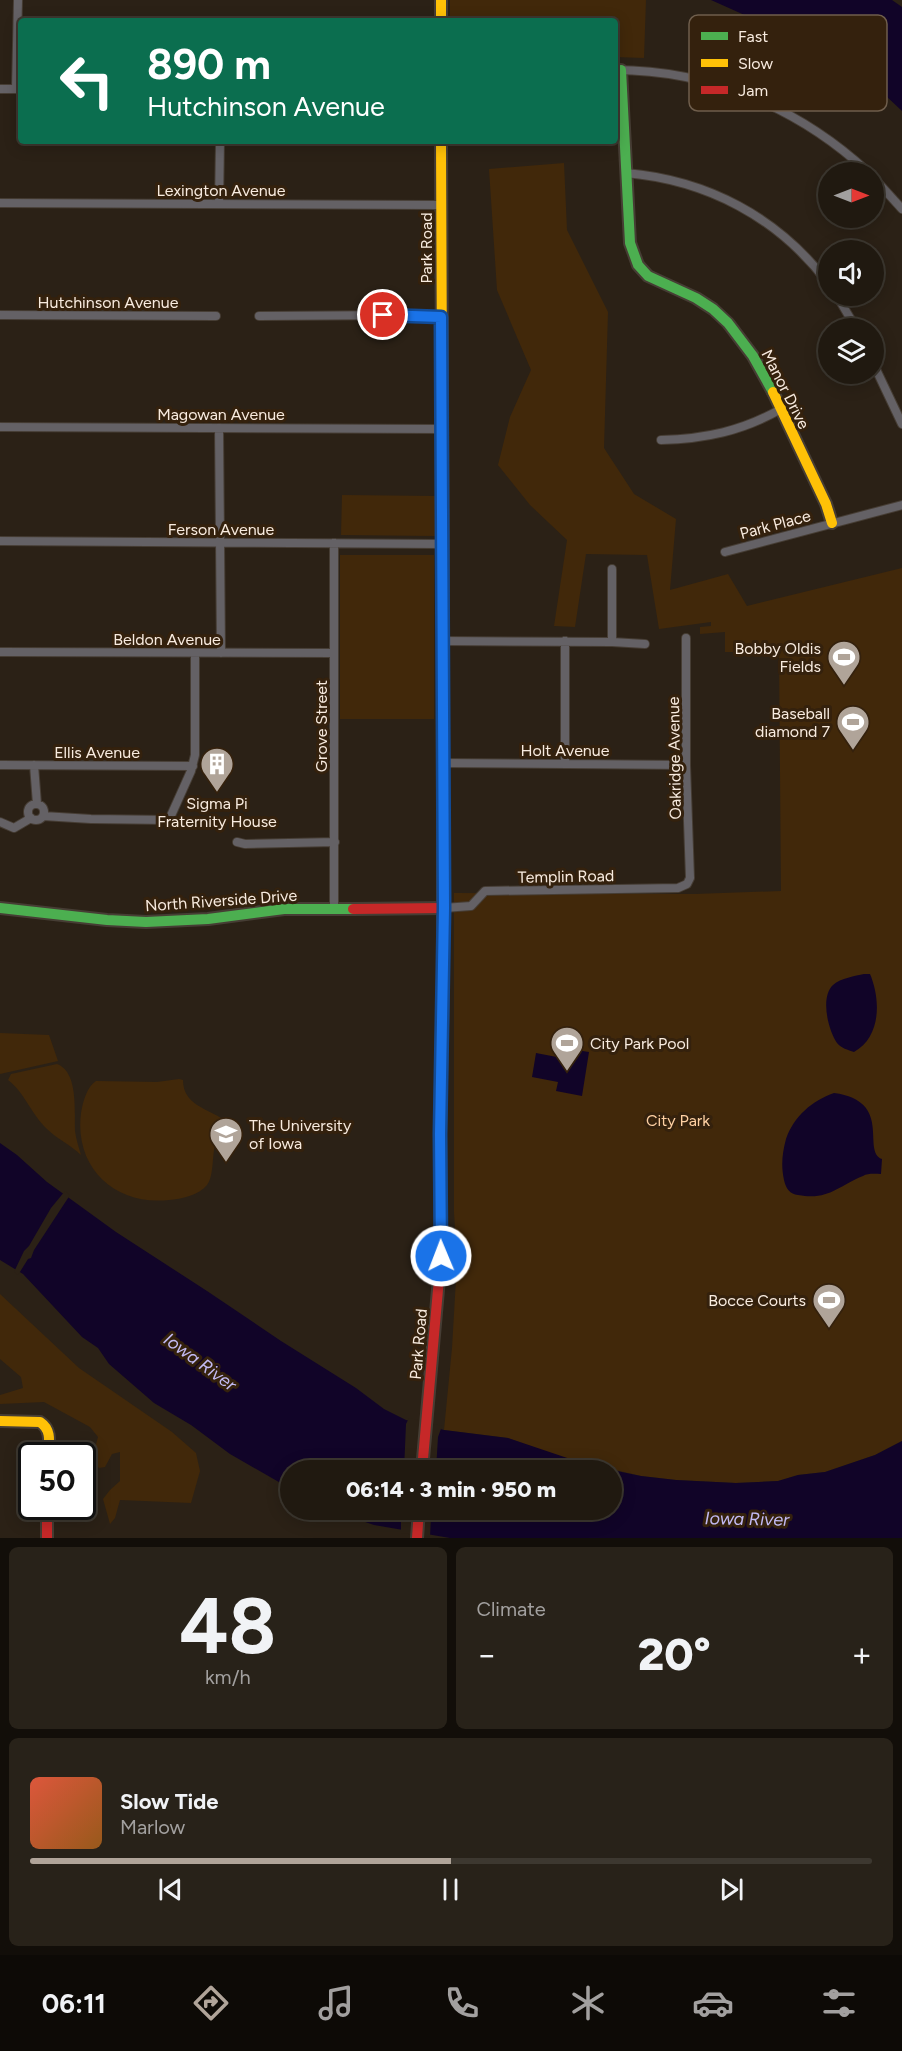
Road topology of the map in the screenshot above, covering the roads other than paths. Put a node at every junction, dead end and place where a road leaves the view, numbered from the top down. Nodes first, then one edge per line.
1 (18, 0) edge
2 (441, 0) edge
3 (18, 18) edge
4 (441, 18) edge
5 (618, 70) edge
6 (689, 77) edge
7 (0, 89) edge
8 (18, 89) edge
9 (782, 111) edge
10 (220, 144) edge
11 (441, 144) edge
12 (857, 162) edge
13 (626, 172) junction
14 (884, 189) edge
15 (0, 202) edge
16 (219, 204) junction
17 (441, 205) junction
18 (902, 209) edge
19 (818, 270) edge
20 (0, 315) edge
21 (216, 316) dead end
22 (260, 316) dead end
23 (441, 317) junction
24 (883, 384) edge
25 (781, 410) junction
26 (902, 424) edge
27 (0, 427) edge
28 (219, 428) junction
29 (442, 429) junction
30 (661, 440) dead end
31 (902, 505) edge
32 (832, 523) junction
33 (0, 541) edge
34 (220, 542) junction
35 (334, 543) junction
36 (442, 544) junction
37 (725, 552) dead end
38 (612, 569) dead end
39 (686, 638) dead end
40 (443, 641) junction
41 (565, 641) junction
42 (612, 642) junction
43 (645, 644) dead end
44 (0, 652) edge
45 (195, 653) junction
46 (221, 653) junction
47 (334, 653) junction
48 (444, 763) junction
49 (565, 764) junction
50 (0, 765) edge
51 (34, 765) junction
52 (686, 765) junction
53 (193, 766) junction
54 (36, 804) junction
55 (43, 816) junction
56 (31, 818) junction
57 (0, 822) edge
58 (237, 842) dead end
59 (334, 842) junction
60 (690, 878) joint
61 (0, 908) edge
62 (334, 908) junction
63 (444, 908) junction
64 (0, 1421) edge
65 (49, 1442) edge
66 (423, 1460) edge
67 (47, 1520) edge
68 (418, 1520) edge
69 (47, 1538) edge
70 (417, 1538) edge

1 - 3 street
2 - 4 street
5 - 6 street
5 - 13 street, Manor Drive
7 - 8 street
9 - 12 street
10 - 16 street
11 - 17 street, Park Road
13 - 19 street
13 - 25 street, Manor Drive
14 - 18 street
15 - 16 street, Lexington Avenue
16 - 17 street, Lexington Avenue
17 - 23 street, Park Road
20 - 21 street, Hutchinson Avenue
22 - 23 street
23 - 29 street, Park Road
24 - 26 street
25 - 30 street
25 - 32 street, Manor Drive
27 - 28 street, Magowan Avenue
28 - 29 street, Magowan Avenue
28 - 34 street
29 - 36 street, Park Road
31 - 32 street, Park Place
32 - 37 street, Park Place
33 - 34 street, Ferson Avenue
34 - 35 street, Ferson Avenue
34 - 46 street
35 - 36 street, Ferson Avenue
35 - 47 street, Grove Street
36 - 40 street, Park Road
38 - 42 street
39 - 52 street, Oakridge Avenue
40 - 41 street
40 - 48 street, Park Road
41 - 42 street
41 - 49 street
42 - 43 street
44 - 45 street, Beldon Avenue
45 - 46 street, Beldon Avenue
45 - 53 street
46 - 47 street, Beldon Avenue
47 - 59 street, Grove Street
48 - 49 street, Holt Avenue
48 - 63 street, Park Road
49 - 52 street, Holt Avenue
50 - 51 street, Ellis Avenue
51 - 53 street, Ellis Avenue
51 - 54 street
52 - 60 street, Oakridge Avenue
53 - 55 street
54 - 55 street
54 - 56 street
55 - 56 street
56 - 57 street
58 - 59 street
59 - 62 street, Grove Street
60 - 63 street, Templin Road
61 - 62 street, North Riverside Drive
62 - 63 street, North Riverside Drive
63 - 66 street, Park Road
64 - 65 street
67 - 69 street
68 - 70 street

